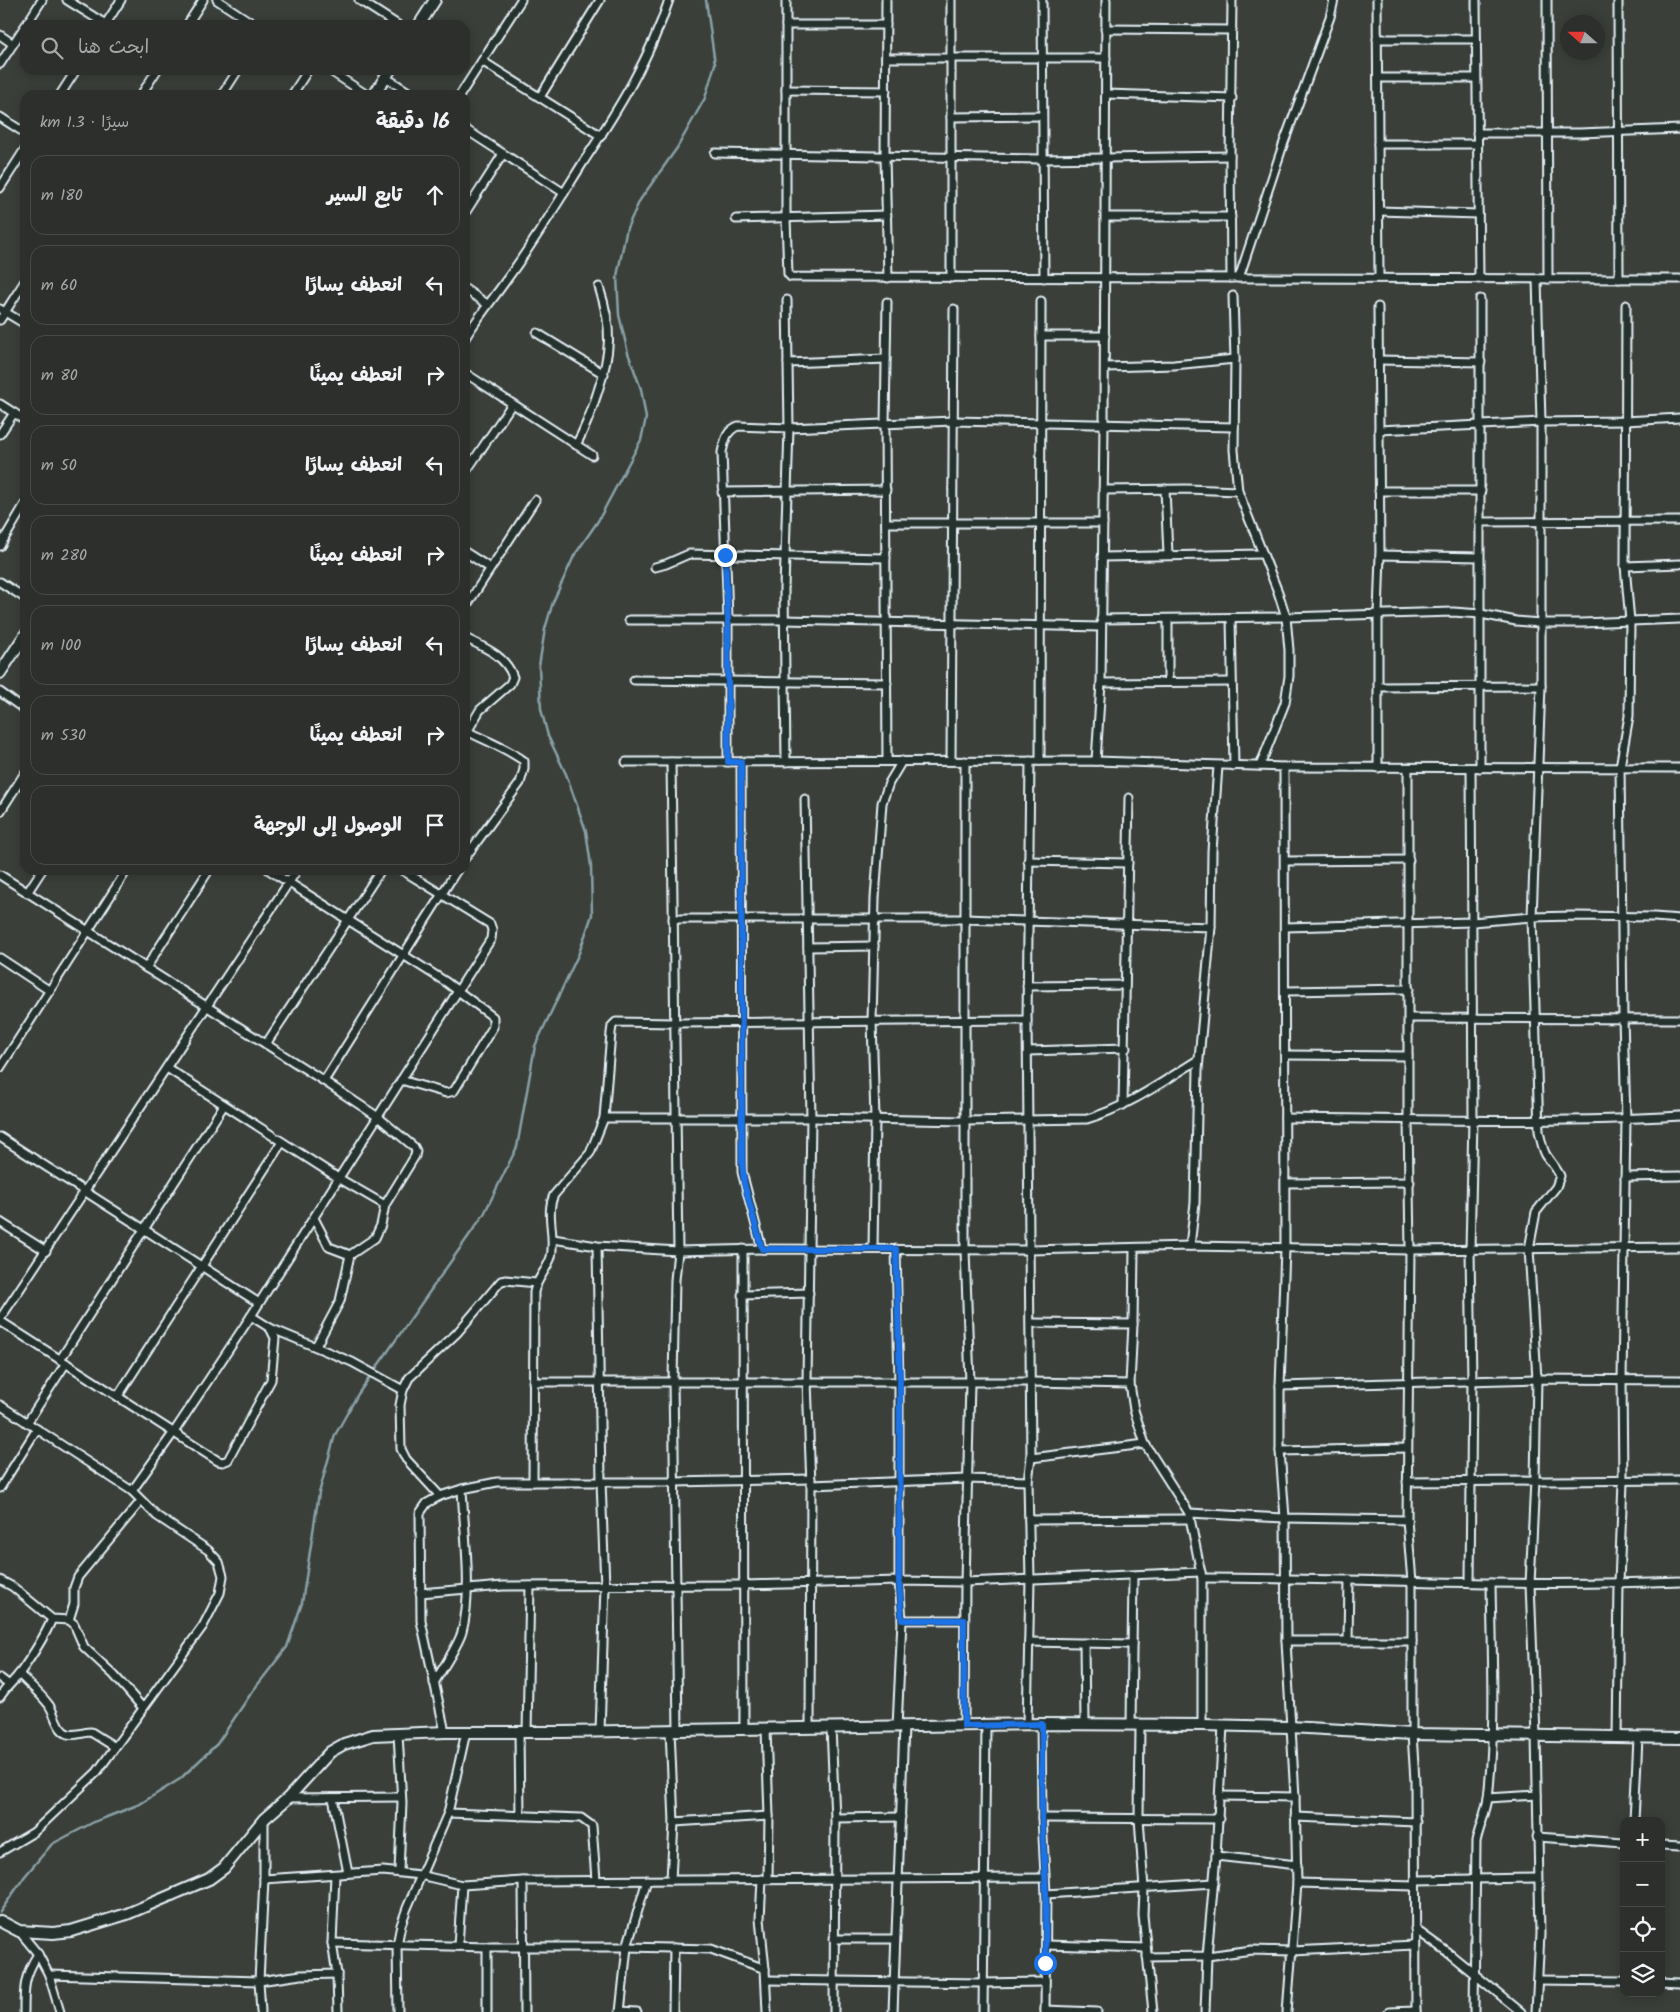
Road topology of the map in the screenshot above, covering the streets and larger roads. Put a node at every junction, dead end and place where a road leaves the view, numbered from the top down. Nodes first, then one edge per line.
1 (42, 0) edge
2 (67, 0) edge
3 (121, 0) edge
4 (203, 0) edge
5 (217, 0) edge
6 (359, 0) edge
7 (435, 0) edge
8 (511, 0) edge
9 (600, 0) edge
10 (669, 0) edge
11 (786, 0) edge
12 (886, 0) edge
13 (951, 0) edge
14 (1042, 0) edge
15 (1106, 0) edge
16 (1232, 0) edge
17 (1334, 0) edge
18 (1377, 0) edge
19 (1476, 0) edge
20 (1547, 0) edge
21 (1618, 0) edge
22 (520, 2) edge
23 (29, 20) edge
24 (98, 20) edge
25 (109, 20) edge
26 (190, 20) edge
27 (247, 20) edge
28 (390, 20) edge
29 (422, 20) edge
30 (786, 25) junction
31 (886, 25) junction
32 (1105, 29) junction
33 (1232, 30) junction
34 (20, 34) edge
35 (0, 35) edge
36 (1377, 39) junction
37 (1476, 39) junction
38 (14, 44) junction
39 (886, 58) junction
40 (1106, 58) junction
41 (951, 59) junction
42 (1042, 59) junction
43 (482, 61) junction
44 (0, 64) edge
45 (73, 75) edge
46 (154, 75) edge
47 (235, 75) edge
48 (305, 75) edge
49 (337, 75) edge
50 (387, 75) edge
51 (389, 75) edge
52 (1378, 78) junction
53 (1476, 78) junction
54 (63, 90) edge
55 (144, 90) edge
56 (225, 90) edge
57 (295, 90) edge
58 (359, 90) edge
59 (377, 90) edge
60 (407, 90) edge
61 (463, 90) edge
62 (786, 90) junction
63 (886, 91) junction
64 (1106, 94) junction
65 (540, 97) junction
66 (1232, 98) junction
67 (1042, 116) junction
68 (0, 117) edge
69 (951, 117) junction
70 (1680, 129) edge
71 (20, 130) edge
72 (1618, 131) junction
73 (470, 132) edge
74 (1477, 133) junction
75 (1548, 133) junction
76 (601, 136) junction
77 (1378, 144) junction
78 (1477, 144) junction
79 (715, 153) dead end
80 (503, 154) junction
81 (787, 155) junction
82 (885, 156) junction
83 (1230, 156) junction
84 (20, 157) edge
85 (1106, 157) junction
86 (951, 158) junction
87 (1042, 159) junction
88 (0, 188) edge
89 (564, 193) junction
90 (470, 205) edge
91 (1378, 210) junction
92 (1478, 214) junction
93 (887, 215) junction
94 (1106, 217) junction
95 (1231, 217) junction
96 (786, 218) junction
97 (736, 219) dead end
98 (888, 278) junction
99 (951, 278) junction
100 (1044, 278) junction
101 (1106, 278) junction
102 (1231, 278) junction
103 (1239, 278) junction
104 (1379, 278) junction
105 (1479, 279) junction
106 (1538, 279) junction
107 (1548, 279) junction
108 (1619, 279) junction
109 (1680, 279) edge
110 (20, 287) edge
111 (599, 287) dead end
112 (470, 292) edge
113 (1232, 296) dead end
114 (1480, 299) dead end
115 (787, 300) dead end
116 (1040, 301) dead end
117 (887, 302) dead end
118 (487, 304) junction
119 (1626, 305) dead end
120 (1378, 308) dead end
121 (2, 310) edge
122 (954, 310) dead end
123 (0, 320) edge
124 (20, 321) edge
125 (470, 330) edge
126 (536, 332) dead end
127 (1041, 336) junction
128 (1105, 336) junction
129 (886, 359) junction
130 (1234, 359) junction
131 (1379, 360) junction
132 (1481, 362) junction
133 (788, 363) junction
134 (1105, 367) junction
135 (604, 374) junction
136 (470, 376) edge
137 (0, 404) edge
138 (512, 404) junction
139 (14, 413) junction
140 (20, 417) edge
141 (1680, 418) edge
142 (953, 421) junction
143 (1625, 421) junction
144 (885, 422) junction
145 (1542, 422) junction
146 (1041, 424) junction
147 (1104, 424) junction
148 (1481, 426) junction
149 (1234, 427) junction
150 (789, 428) junction
151 (1379, 430) junction
152 (0, 434) edge
153 (576, 445) junction
154 (592, 455) dead end
155 (470, 466) edge
156 (1165, 489) junction
157 (886, 490) junction
158 (1103, 490) junction
159 (786, 491) junction
160 (1238, 491) junction
161 (1379, 491) junction
162 (1481, 491) junction
163 (722, 492) junction
164 (535, 500) dead end
165 (20, 512) edge
166 (1626, 521) junction
167 (1680, 521) edge
168 (1479, 522) junction
169 (1541, 522) junction
170 (886, 523) junction
171 (1103, 523) junction
172 (953, 524) junction
173 (1040, 524) junction
174 (0, 546) edge
175 (1168, 554) junction
176 (1263, 554) junction
177 (470, 555) edge
178 (725, 555) junction
179 (784, 555) junction
180 (1380, 555) junction
181 (1102, 557) junction
182 (1479, 557) junction
183 (886, 558) junction
184 (1680, 564) edge
185 (1625, 566) junction
186 (654, 567) dead end
187 (490, 568) junction
188 (0, 582) edge
189 (20, 595) edge
190 (470, 600) edge
191 (1378, 614) junction
192 (1481, 614) junction
193 (1231, 618) junction
194 (1286, 618) junction
195 (1101, 619) junction
196 (1168, 619) junction
197 (1680, 619) edge
198 (629, 620) dead end
199 (728, 620) junction
200 (784, 620) junction
201 (1630, 621) junction
202 (886, 622) junction
203 (1541, 623) junction
204 (951, 624) junction
205 (1039, 625) junction
206 (1102, 627) junction
207 (470, 640) edge
208 (20, 643) edge
209 (0, 673) edge
210 (634, 680) dead end
211 (728, 681) junction
212 (785, 682) junction
213 (1168, 682) junction
214 (1232, 682) junction
215 (887, 683) junction
216 (1101, 683) junction
217 (1480, 686) junction
218 (1541, 686) junction
219 (1379, 687) junction
220 (0, 692) edge
221 (20, 706) edge
222 (470, 725) edge
223 (470, 733) edge
224 (887, 761) junction
225 (902, 761) junction
226 (951, 761) junction
227 (965, 761) junction
228 (1030, 761) junction
229 (1040, 761) junction
230 (1096, 761) junction
231 (626, 762) dead end
232 (671, 762) junction
233 (728, 762) junction
234 (741, 762) junction
235 (786, 762) junction
236 (1218, 766) junction
237 (1234, 766) junction
238 (1260, 766) junction
239 (1284, 767) junction
240 (1538, 767) junction
241 (1620, 767) junction
242 (1378, 768) junction
243 (1408, 768) junction
244 (1471, 768) junction
245 (1480, 768) junction
246 (1680, 768) edge
247 (20, 781) edge
248 (1129, 798) dead end
249 (805, 799) dead end
250 (0, 812) edge
251 (470, 851) edge
252 (1409, 860) junction
253 (1028, 861) junction
254 (1286, 861) junction
255 (1128, 862) junction
256 (0, 875) edge
257 (39, 875) edge
258 (124, 875) edge
259 (206, 875) edge
260 (277, 875) edge
261 (294, 875) edge
262 (378, 875) edge
263 (410, 875) edge
264 (453, 875) edge
265 (289, 883) junction
266 (27, 893) junction
267 (440, 893) junction
268 (1532, 917) junction
269 (1622, 917) junction
270 (742, 918) junction
271 (807, 918) junction
272 (874, 918) junction
273 (674, 919) junction
274 (964, 919) junction
275 (1680, 919) edge
276 (1027, 920) junction
277 (348, 922) junction
278 (1472, 922) junction
279 (1126, 924) junction
280 (1409, 924) junction
281 (1211, 927) junction
282 (1285, 927) junction
283 (88, 932) junction
284 (874, 946) junction
285 (808, 947) junction
286 (403, 955) junction
287 (0, 958) edge
288 (146, 968) junction
289 (1125, 985) junction
290 (1027, 986) junction
291 (1408, 989) junction
292 (50, 991) junction
293 (456, 991) junction
294 (1286, 991) junction
295 (207, 1007) junction
296 (1473, 1017) junction
297 (1535, 1017) junction
298 (1409, 1018) junction
299 (1623, 1018) junction
300 (1680, 1019) edge
301 (964, 1020) junction
302 (1027, 1020) junction
303 (872, 1022) junction
304 (674, 1023) junction
305 (741, 1023) junction
306 (809, 1023) junction
307 (266, 1044) junction
308 (1126, 1048) junction
309 (1028, 1051) junction
310 (1286, 1055) junction
311 (1408, 1056) junction
312 (1198, 1060) junction
313 (0, 1068) edge
314 (167, 1068) junction
315 (401, 1080) junction
316 (324, 1081) junction
317 (224, 1105) junction
318 (1123, 1105) junction
319 (1680, 1116) edge
320 (378, 1117) junction
321 (604, 1118) junction
322 (811, 1118) junction
323 (1285, 1118) junction
324 (676, 1119) junction
325 (743, 1119) junction
326 (875, 1119) junction
327 (1029, 1119) junction
328 (1626, 1119) junction
329 (1408, 1120) junction
330 (1473, 1120) junction
331 (1539, 1120) junction
332 (965, 1121) junction
333 (0, 1138) edge
334 (282, 1142) junction
335 (1680, 1176) edge
336 (1625, 1177) junction
337 (340, 1179) junction
338 (1410, 1182) junction
339 (1286, 1183) junction
340 (85, 1192) junction
341 (385, 1205) junction
342 (314, 1218) junction
343 (0, 1222) edge
344 (144, 1230) junction
345 (553, 1239) junction
346 (597, 1246) junction
347 (1190, 1246) junction
348 (1680, 1247) edge
349 (1134, 1248) junction
350 (1624, 1248) junction
351 (743, 1249) junction
352 (762, 1249) junction
353 (873, 1249) junction
354 (896, 1249) junction
355 (1285, 1249) junction
356 (1529, 1249) junction
357 (809, 1250) junction
358 (964, 1250) junction
359 (1030, 1250) junction
360 (1410, 1250) junction
361 (1470, 1250) junction
362 (46, 1251) junction
363 (678, 1251) junction
364 (350, 1255) junction
365 (202, 1266) junction
366 (536, 1283) junction
367 (808, 1293) junction
368 (742, 1295) junction
369 (259, 1303) junction
370 (251, 1316) junction
371 (0, 1320) edge
372 (1031, 1323) junction
373 (1133, 1324) junction
374 (270, 1328) junction
375 (316, 1346) junction
376 (63, 1362) junction
377 (1537, 1379) junction
378 (1680, 1380) edge
379 (673, 1381) junction
380 (1622, 1381) junction
381 (533, 1382) junction
382 (600, 1382) junction
383 (807, 1382) junction
384 (900, 1382) junction
385 (1031, 1382) junction
386 (1408, 1382) junction
387 (1472, 1382) junction
388 (743, 1383) junction
389 (970, 1383) junction
390 (1130, 1384) junction
391 (1280, 1386) junction
392 (403, 1390) junction
393 (118, 1396) junction
394 (0, 1405) edge
395 (27, 1423) junction
396 (37, 1430) junction
397 (174, 1432) junction
398 (1145, 1444) junction
399 (1407, 1448) junction
400 (1280, 1451) junction
401 (1031, 1458) junction
402 (967, 1479) junction
403 (743, 1480) junction
404 (1535, 1480) junction
405 (1680, 1480) edge
406 (601, 1481) junction
407 (1028, 1481) junction
408 (532, 1482) junction
409 (674, 1482) junction
410 (811, 1482) junction
411 (898, 1482) junction
412 (1407, 1482) junction
413 (1470, 1482) junction
414 (1623, 1482) junction
415 (0, 1488) edge
416 (462, 1490) junction
417 (132, 1491) junction
418 (440, 1496) junction
419 (140, 1501) junction
420 (1189, 1516) junction
421 (1285, 1518) junction
422 (1029, 1520) junction
423 (1407, 1520) junction
424 (1201, 1575) junction
425 (1133, 1576) junction
426 (1285, 1578) junction
427 (0, 1580) edge
428 (1030, 1580) junction
429 (1350, 1580) junction
430 (899, 1581) junction
431 (1680, 1581) edge
432 (965, 1582) junction
433 (1412, 1582) junction
434 (1470, 1582) junction
435 (810, 1583) junction
436 (1491, 1583) junction
437 (1619, 1583) junction
438 (1530, 1584) junction
439 (677, 1585) junction
440 (744, 1585) junction
441 (530, 1586) junction
442 (605, 1586) junction
443 (467, 1589) junction
444 (420, 1593) junction
445 (52, 1619) junction
446 (69, 1620) junction
447 (902, 1620) junction
448 (964, 1620) junction
449 (1286, 1641) junction
450 (1348, 1641) junction
451 (1412, 1641) junction
452 (1029, 1642) junction
453 (1084, 1643) junction
454 (1132, 1644) junction
455 (19, 1674) junction
456 (0, 1678) edge
457 (434, 1683) junction
458 (8, 1684) junction
459 (0, 1697) edge
460 (143, 1708) junction
461 (1042, 1724) junction
462 (1085, 1724) junction
463 (1135, 1724) junction
464 (1202, 1724) junction
465 (986, 1725) junction
466 (1027, 1725) junction
467 (1223, 1725) junction
468 (964, 1726) junction
469 (831, 1727) junction
470 (900, 1727) junction
471 (1290, 1727) junction
472 (810, 1728) junction
473 (744, 1729) junction
474 (766, 1729) junction
475 (674, 1730) junction
476 (600, 1731) junction
477 (445, 1732) junction
478 (466, 1732) junction
479 (523, 1732) junction
480 (398, 1734) junction
481 (1412, 1734) junction
482 (1492, 1736) junction
483 (1536, 1736) junction
484 (1618, 1738) junction
485 (1638, 1738) junction
486 (1680, 1738) edge
487 (115, 1747) junction
488 (1537, 1795) junction
489 (1220, 1796) junction
490 (401, 1797) junction
491 (288, 1798) junction
492 (333, 1798) junction
493 (1295, 1798) junction
494 (1488, 1798) junction
495 (448, 1812) junction
496 (520, 1816) junction
497 (769, 1816) junction
498 (1295, 1817) junction
499 (1634, 1817) edge
500 (835, 1818) junction
501 (901, 1818) junction
502 (1042, 1818) junction
503 (1139, 1818) junction
504 (264, 1819) junction
505 (1219, 1819) junction
506 (674, 1822) junction
507 (1416, 1822) junction
508 (1537, 1838) junction
509 (1620, 1843) edge
510 (1665, 1845) edge
511 (1680, 1846) edge
512 (0, 1852) edge
513 (1216, 1856) junction
514 (1297, 1865) junction
515 (399, 1871) junction
516 (348, 1873) junction
517 (335, 1875) junction
518 (420, 1875) junction
519 (984, 1878) junction
520 (1045, 1878) junction
521 (1538, 1878) junction
522 (765, 1879) junction
523 (1477, 1879) junction
524 (264, 1880) junction
525 (596, 1880) junction
526 (647, 1880) junction
527 (671, 1880) junction
528 (834, 1880) junction
529 (897, 1880) junction
530 (523, 1881) junction
531 (1214, 1883) junction
532 (1297, 1883) junction
533 (1415, 1883) junction
534 (462, 1886) junction
535 (1144, 1888) junction
536 (1046, 1894) junction
537 (2, 1923) edge
538 (1415, 1929) junction
539 (19, 1931) junction
540 (834, 1939) junction
541 (894, 1939) junction
542 (332, 1943) junction
543 (397, 1945) junction
544 (1046, 1945) junction
545 (1415, 1945) junction
546 (458, 1946) junction
547 (627, 1946) junction
548 (487, 1947) junction
549 (523, 1947) junction
550 (674, 1948) junction
551 (1146, 1948) junction
552 (1292, 1951) junction
553 (38, 1954) junction
554 (1147, 1956) junction
555 (1207, 1956) junction
556 (765, 1969) junction
557 (49, 1974) junction
558 (337, 1974) junction
559 (1474, 1974) junction
560 (766, 1980) junction
561 (834, 1980) junction
562 (1538, 1980) junction
563 (259, 1981) junction
564 (893, 1981) junction
565 (1620, 1981) edge
566 (1045, 1982) junction
567 (1665, 1982) edge
568 (1680, 1982) edge
569 (983, 1983) junction
570 (620, 2011) edge
571 (1045, 2011) edge
572 (24, 2012) edge
573 (60, 2012) edge
574 (261, 2012) edge
575 (338, 2012) edge
576 (398, 2012) edge
577 (487, 2012) edge
578 (524, 2012) edge
579 (638, 2012) edge
580 (674, 2012) edge
581 (767, 2012) edge
582 (834, 2012) edge
583 (893, 2012) edge
584 (983, 2012) edge
585 (1096, 2012) edge
586 (1152, 2012) edge
587 (1206, 2012) edge
588 (1287, 2012) edge
589 (1389, 2012) edge
590 (1416, 2012) edge
591 (1474, 2012) edge
592 (1521, 2012) edge
593 (1536, 2012) edge

1 - 23 street
2 - 24 street
3 - 25 street
4 - 26 street
5 - 27 street
6 - 28 street
7 - 29 street
8 - 22 street
9 - 65 street
10 - 76 street
11 - 30 street
12 - 31 street
13 - 41 street
14 - 42 street
15 - 32 street
16 - 33 street
17 - 103 street
18 - 36 street
19 - 37 street
20 - 75 street
21 - 72 street
22 - 43 street
30 - 31 street
30 - 62 street
31 - 39 street
32 - 33 street
32 - 40 street
33 - 66 street
34 - 38 street
35 - 38 street
36 - 37 street
36 - 52 street
37 - 53 street
38 - 44 street
39 - 41 street
39 - 63 street
40 - 42 street
40 - 64 street
41 - 42 street
41 - 69 street
42 - 67 street
43 - 61 street
43 - 65 street
45 - 54 street
46 - 55 street
47 - 56 street
48 - 57 street
49 - 58 street
50 - 59 street
51 - 60 street
52 - 53 street
52 - 77 street
53 - 74 street
62 - 63 street
62 - 81 street
63 - 82 street
64 - 66 street
64 - 85 street
65 - 76 street
66 - 83 street
67 - 69 street
67 - 87 street
68 - 71 street
69 - 86 street
70 - 72 street
72 - 75 street
72 - 108 street
73 - 80 street
74 - 75 street
74 - 78 street
75 - 107 street
76 - 89 street
77 - 78 street
77 - 91 street
78 - 92 street
79 - 81 street
80 - 89 street
80 - 90 street
81 - 82 street
81 - 96 street
82 - 86 street
82 - 93 street
83 - 85 street
83 - 95 street
84 - 88 street
85 - 87 street
85 - 94 street
86 - 87 street
86 - 99 street
87 - 100 street
89 - 118 street
91 - 92 street
91 - 104 street
92 - 105 street
93 - 96 street
93 - 98 street
94 - 95 street
94 - 101 street
95 - 102 street
96 - 97 street
96 - 98 street
98 - 99 street
99 - 100 street
100 - 101 street
101 - 102 street
101 - 128 street
102 - 103 street
103 - 104 street
104 - 105 street
105 - 106 street
106 - 107 street
106 - 145 street
107 - 108 street
108 - 109 street
110 - 121 street
111 - 135 street
112 - 118 street
113 - 130 street
114 - 132 street
115 - 133 street
116 - 127 street
117 - 129 street
118 - 125 street
119 - 143 street
120 - 131 street
121 - 123 street
121 - 124 street
122 - 142 street
126 - 135 street
127 - 128 street
127 - 146 street
128 - 134 street
129 - 133 street
129 - 144 street
130 - 134 street
130 - 149 street
131 - 132 street
131 - 151 street
132 - 148 street
133 - 150 street
134 - 147 street
135 - 153 street
136 - 138 street
137 - 139 street
138 - 153 street
138 - 155 street
139 - 140 street
139 - 152 street
141 - 143 street
142 - 144 street
142 - 146 street
142 - 172 street
143 - 145 street
143 - 166 street
144 - 150 street
144 - 157 street
145 - 148 street
145 - 169 street
146 - 147 street
146 - 173 street
147 - 149 street
147 - 158 street
148 - 151 street
148 - 162 street
149 - 160 street
150 - 159 street
150 - 163 street
151 - 161 street
153 - 154 street
156 - 158 street
156 - 160 street
156 - 175 street
157 - 159 street
157 - 170 street
158 - 171 street
159 - 163 street
159 - 179 street
160 - 176 street
161 - 162 street
161 - 180 street
162 - 168 street
163 - 178 street
164 - 187 street
165 - 174 street
166 - 167 street
166 - 169 street
166 - 185 street
168 - 169 street
168 - 182 street
169 - 203 street
170 - 172 street
170 - 183 street
171 - 173 street
171 - 181 street
172 - 173 street
172 - 204 street
173 - 205 street
175 - 176 street
175 - 181 street
176 - 194 street
177 - 187 street
178 - 179 street
178 - 186 street
178 - 199 street
179 - 183 street
179 - 200 street
180 - 182 street
180 - 191 street
181 - 195 street
182 - 192 street
183 - 202 street
184 - 185 street
185 - 201 street
187 - 190 street
188 - 189 street
191 - 192 street
191 - 194 street
191 - 219 street
192 - 203 street
192 - 217 street
193 - 194 street
193 - 196 street
193 - 214 street
194 - 238 street
195 - 196 street
195 - 206 street
196 - 213 street
197 - 201 street
198 - 199 street
199 - 200 street
199 - 211 street
200 - 202 street
200 - 212 street
201 - 203 street
201 - 241 street
202 - 204 street
202 - 215 street
203 - 218 street
204 - 205 street
204 - 226 street
205 - 206 street
205 - 229 street
206 - 216 street
207 - 222 street
208 - 209 street
210 - 211 street
211 - 212 street
211 - 233 street
212 - 215 street
212 - 235 street
213 - 214 street
213 - 216 street
214 - 237 street
215 - 224 street
216 - 230 street
217 - 218 street
217 - 219 street
217 - 245 street
218 - 240 street
219 - 242 street
220 - 221 street
223 - 251 street
224 - 225 street
224 - 235 street
225 - 226 street
225 - 272 street
226 - 227 street
227 - 228 street
227 - 274 street
228 - 229 street
228 - 253 street
229 - 230 street
230 - 236 street
231 - 232 street
232 - 233 street
232 - 273 street
233 - 234 street
234 - 235 street
234 - 270 street
236 - 237 street
236 - 281 street
237 - 238 street
238 - 239 street
239 - 242 street
239 - 254 street
240 - 241 street
240 - 245 street
240 - 268 street
241 - 246 street
241 - 269 street
242 - 243 street
243 - 244 street
243 - 252 street
244 - 245 street
244 - 278 street
247 - 250 street
248 - 255 street
249 - 271 street
252 - 254 street
252 - 280 street
253 - 255 street
253 - 276 street
254 - 282 street
255 - 279 street
256 - 266 street
257 - 266 street
258 - 283 street
259 - 288 street
260 - 265 street
261 - 265 street
262 - 277 street
263 - 267 street
264 - 267 street
265 - 277 street
265 - 295 street
266 - 283 street
267 - 286 street
267 - 293 street
268 - 269 street
268 - 278 street
268 - 297 street
269 - 275 street
269 - 299 street
270 - 271 street
270 - 273 street
270 - 305 street
271 - 272 street
271 - 285 street
272 - 274 street
272 - 284 street
273 - 304 street
274 - 276 street
274 - 301 street
276 - 279 street
276 - 290 street
277 - 286 street
277 - 307 street
278 - 280 street
278 - 296 street
279 - 281 street
279 - 289 street
280 - 282 street
280 - 291 street
281 - 312 street
282 - 294 street
283 - 288 street
283 - 292 street
284 - 285 street
284 - 303 street
285 - 306 street
286 - 293 street
286 - 316 street
287 - 292 street
288 - 295 street
289 - 290 street
289 - 308 street
290 - 302 street
291 - 294 street
291 - 298 street
292 - 313 street
293 - 315 street
293 - 315 street
294 - 310 street
295 - 307 street
295 - 314 street
296 - 297 street
296 - 298 street
296 - 330 street
297 - 299 street
297 - 331 street
298 - 311 street
299 - 300 street
299 - 328 street
301 - 302 street
301 - 303 street
301 - 332 street
302 - 309 street
303 - 306 street
303 - 326 street
304 - 305 street
304 - 321 street
304 - 324 street
305 - 306 street
305 - 325 street
306 - 322 street
307 - 316 street
308 - 309 street
308 - 318 street
309 - 327 street
310 - 311 street
310 - 323 street
311 - 329 street
312 - 318 street
312 - 347 street
314 - 317 street
314 - 340 street
315 - 320 street
316 - 320 street
317 - 334 street
317 - 344 street
318 - 327 street
319 - 328 street
320 - 337 street
320 - 341 street
321 - 324 street
321 - 345 street
322 - 325 street
322 - 326 street
322 - 357 street
323 - 329 street
323 - 339 street
324 - 325 street
324 - 363 street
325 - 352 street
326 - 332 street
326 - 353 street
327 - 332 street
327 - 359 street
328 - 331 street
328 - 336 street
329 - 330 street
329 - 338 street
330 - 331 street
330 - 361 street
331 - 356 street
332 - 358 street
333 - 340 street
334 - 337 street
334 - 365 street
335 - 336 street
336 - 350 street
337 - 341 street
337 - 342 street
338 - 339 street
338 - 360 street
339 - 355 street
340 - 344 street
340 - 362 street
341 - 364 street
342 - 364 street
342 - 369 street
343 - 362 street
344 - 365 street
344 - 376 street
345 - 346 street
345 - 366 street
346 - 363 street
346 - 382 street
347 - 349 street
347 - 355 street
348 - 350 street
349 - 359 street
349 - 373 street
350 - 356 street
350 - 380 street
351 - 352 street
351 - 363 street
351 - 368 street
352 - 357 street
353 - 354 street
353 - 357 street
354 - 358 street
354 - 384 street
355 - 360 street
355 - 391 street
356 - 361 street
356 - 377 street
357 - 367 street
358 - 359 street
358 - 389 street
359 - 372 street
360 - 361 street
360 - 386 street
361 - 387 street
362 - 371 street
363 - 379 street
364 - 375 street
365 - 369 street
365 - 393 street
366 - 381 street
366 - 392 street
367 - 368 street
367 - 383 street
368 - 388 street
369 - 370 street
370 - 374 street
370 - 397 street
371 - 376 street
372 - 373 street
372 - 385 street
373 - 390 street
374 - 375 street
374 - 397 street
375 - 392 street
376 - 393 street
376 - 395 street
377 - 380 street
377 - 387 street
377 - 404 street
378 - 380 street
379 - 382 street
379 - 388 street
379 - 409 street
380 - 414 street
381 - 382 street
381 - 408 street
382 - 406 street
383 - 384 street
383 - 388 street
383 - 410 street
384 - 389 street
384 - 411 street
385 - 389 street
385 - 390 street
385 - 401 street
386 - 387 street
386 - 391 street
386 - 399 street
387 - 413 street
388 - 403 street
389 - 402 street
390 - 398 street
391 - 400 street
392 - 418 street
393 - 397 street
394 - 395 street
395 - 396 street
396 - 415 street
396 - 417 street
397 - 417 street
398 - 401 street
398 - 420 street
399 - 400 street
399 - 412 street
400 - 421 street
401 - 407 street
402 - 407 street
402 - 411 street
402 - 432 street
403 - 409 street
403 - 410 street
403 - 440 street
404 - 413 street
404 - 414 street
404 - 438 street
405 - 414 street
406 - 408 street
406 - 409 street
406 - 442 street
407 - 422 street
408 - 416 street
409 - 439 street
410 - 411 street
410 - 435 street
411 - 430 street
412 - 413 street
412 - 423 street
413 - 434 street
414 - 437 street
416 - 418 street
416 - 443 street
417 - 419 street
418 - 444 street
419 - 446 street
419 - 460 street
420 - 421 street
420 - 422 street
420 - 424 street
421 - 423 street
421 - 426 street
422 - 428 street
423 - 433 street
424 - 425 street
424 - 426 street
424 - 464 street
425 - 428 street
425 - 454 street
426 - 429 street
426 - 449 street
427 - 445 street
428 - 432 street
428 - 452 street
429 - 433 street
429 - 450 street
430 - 432 street
430 - 435 street
430 - 447 street
431 - 437 street
432 - 448 street
433 - 434 street
433 - 451 street
434 - 436 street
435 - 440 street
435 - 472 street
436 - 438 street
436 - 482 street
437 - 438 street
437 - 484 street
438 - 483 street
439 - 440 street
439 - 442 street
439 - 475 street
440 - 473 street
441 - 442 street
441 - 443 street
441 - 479 street
442 - 476 street
443 - 444 street
443 - 457 street
444 - 457 street
445 - 446 street
445 - 455 street
446 - 460 street
447 - 448 street
447 - 470 street
448 - 468 street
449 - 450 street
449 - 471 street
450 - 451 street
451 - 481 street
452 - 453 street
452 - 466 street
453 - 454 street
453 - 462 street
454 - 463 street
455 - 458 street
455 - 487 street
456 - 458 street
457 - 477 street
458 - 459 street
460 - 487 street
461 - 462 street
461 - 466 street
461 - 502 street
462 - 463 street
463 - 464 street
463 - 503 street
464 - 467 street
465 - 466 street
465 - 468 street
465 - 519 street
467 - 471 street
467 - 489 street
468 - 470 street
469 - 470 street
469 - 472 street
469 - 500 street
470 - 501 street
471 - 481 street
471 - 493 street
472 - 474 street
473 - 474 street
473 - 475 street
474 - 497 street
475 - 476 street
475 - 506 street
476 - 479 street
477 - 478 street
477 - 480 street
478 - 479 street
478 - 495 street
479 - 496 street
480 - 490 street
480 - 491 street
481 - 482 street
481 - 507 street
482 - 483 street
482 - 494 street
483 - 484 street
483 - 488 street
484 - 485 street
485 - 486 street
485 - 499 street
487 - 512 street
488 - 494 street
488 - 508 street
489 - 493 street
489 - 505 street
490 - 492 street
490 - 515 street
491 - 492 street
491 - 504 street
492 - 516 street
493 - 498 street
494 - 523 street
495 - 496 street
495 - 518 street
496 - 525 street
497 - 506 street
497 - 522 street
498 - 507 street
498 - 514 street
500 - 501 street
500 - 528 street
501 - 529 street
502 - 503 street
502 - 520 street
503 - 505 street
503 - 535 street
504 - 524 street
504 - 539 street
505 - 513 street
506 - 527 street
507 - 533 street
508 - 509 street
508 - 521 street
510 - 511 street
513 - 514 street
513 - 531 street
514 - 532 street
515 - 516 street
515 - 518 street
516 - 517 street
517 - 524 street
517 - 542 street
518 - 534 street
518 - 543 street
519 - 520 street
519 - 529 street
519 - 569 street
520 - 536 street
521 - 523 street
521 - 562 street
522 - 527 street
522 - 528 street
522 - 556 street
523 - 533 street
523 - 559 street
524 - 563 street
525 - 526 street
525 - 530 street
526 - 527 street
526 - 547 street
528 - 529 street
528 - 540 street
529 - 541 street
530 - 534 street
530 - 549 street
531 - 535 street
531 - 555 street
532 - 533 street
532 - 552 street
533 - 538 street
534 - 546 street
535 - 536 street
535 - 551 street
536 - 544 street
537 - 539 street
538 - 545 street
538 - 559 street
539 - 553 street
540 - 541 street
540 - 561 street
541 - 564 street
542 - 543 street
542 - 558 street
543 - 546 street
543 - 576 street
544 - 551 street
544 - 566 street
545 - 552 street
545 - 590 street
546 - 548 street
547 - 549 street
547 - 550 street
547 - 570 street
548 - 549 street
548 - 577 street
549 - 578 street
550 - 556 street
550 - 580 street
551 - 554 street
552 - 555 street
552 - 588 street
553 - 557 street
553 - 572 street
554 - 555 street
554 - 586 street
555 - 587 street
556 - 560 street
557 - 563 street
557 - 573 street
558 - 563 street
558 - 575 street
559 - 591 street
559 - 592 street
560 - 561 street
560 - 581 street
561 - 564 street
561 - 582 street
562 - 565 street
562 - 593 street
563 - 574 street
564 - 569 street
564 - 583 street
566 - 569 street
566 - 571 street
567 - 568 street
569 - 584 street
570 - 579 street
571 - 585 street
589 - 590 street

